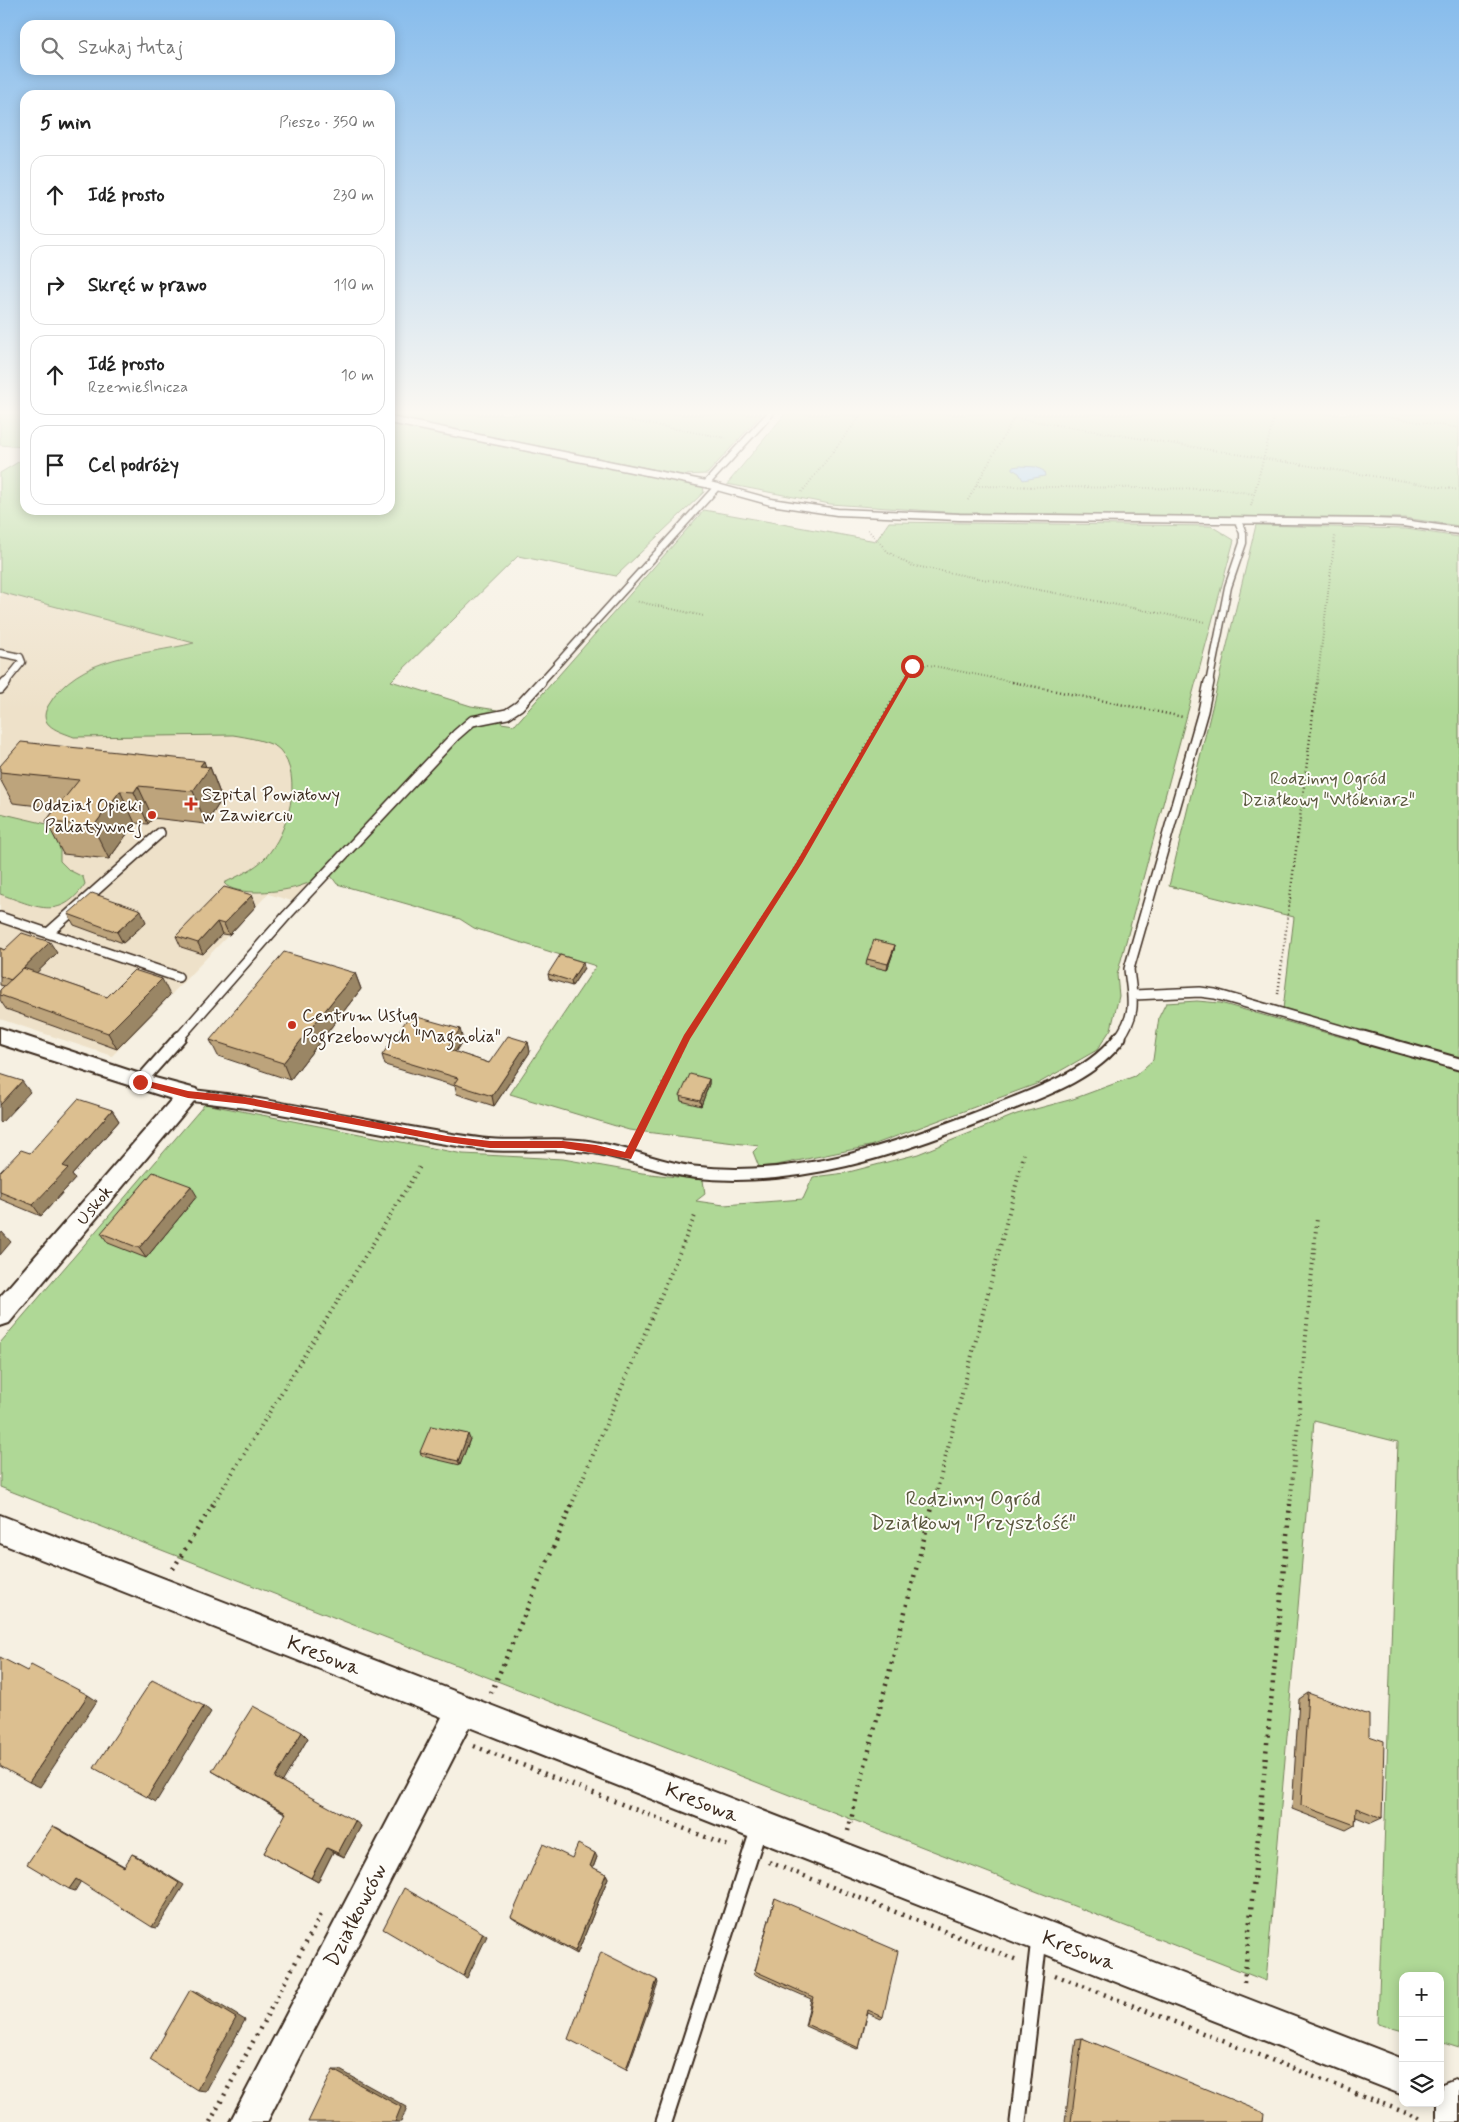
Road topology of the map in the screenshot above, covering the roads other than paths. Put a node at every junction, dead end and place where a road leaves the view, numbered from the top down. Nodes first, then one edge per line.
1 (693, 513) edge
2 (851, 513) edge
3 (1243, 521) junction
4 (1459, 531) edge
5 (0, 653) edge
6 (3, 682) edge
7 (0, 689) edge
8 (160, 833) dead end
9 (0, 916) edge
10 (48, 933) junction
11 (178, 977) dead end
12 (1134, 995) junction
13 (0, 1036) edge
14 (1459, 1064) edge
15 (140, 1082) junction
16 (188, 1095) junction
17 (0, 1315) edge
18 (0, 1529) edge
19 (471, 1712) junction
20 (760, 1824) junction
21 (1039, 1934) junction
22 (1399, 2075) edge
23 (248, 2122) edge
24 (664, 2122) edge
25 (1018, 2122) edge

1 - 15 lane
2 - 3 lane
3 - 4 lane
3 - 12 lane
5 - 6 lane
6 - 7 lane
8 - 10 lane
9 - 10 lane
10 - 11 lane
12 - 14 lane
12 - 16 lane
13 - 15 street
15 - 16 street
16 - 17 street, Uskok
18 - 19 street, Kresowa
19 - 20 street, Kresowa
19 - 23 street, Działkowców
20 - 21 street, Kresowa
20 - 24 lane
21 - 22 street, Kresowa
21 - 25 lane

